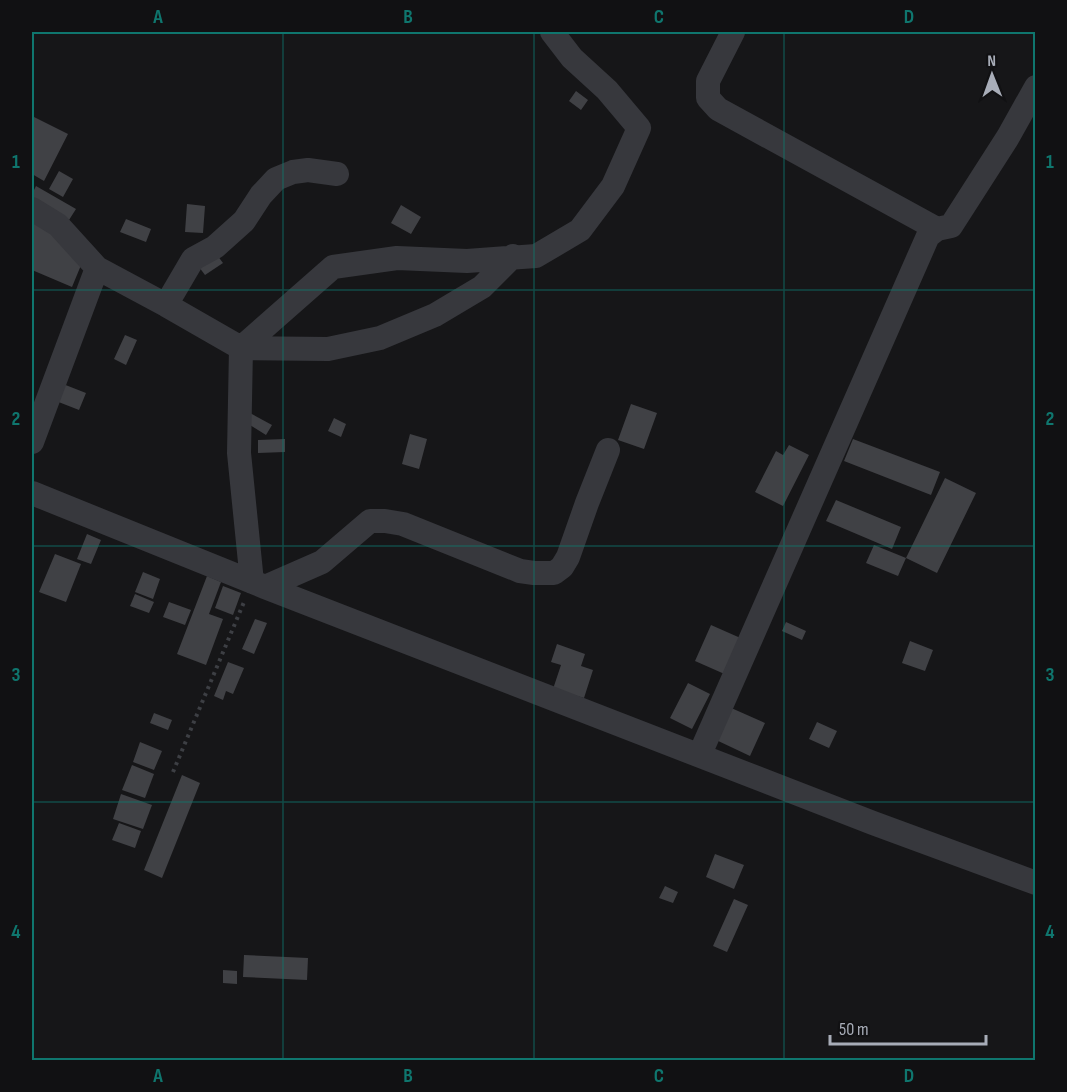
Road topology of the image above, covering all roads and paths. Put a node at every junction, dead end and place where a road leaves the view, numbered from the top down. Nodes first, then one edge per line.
1 (552, 32) edge
2 (733, 32) edge
3 (1035, 87) edge
4 (337, 174) dead end
5 (32, 209) edge
6 (937, 229) junction
7 (513, 256) junction
8 (97, 268) junction
9 (166, 305) junction
10 (241, 348) junction
11 (32, 442) edge
12 (608, 450) dead end
13 (32, 493) edge
14 (259, 584) junction
15 (700, 754) junction
16 (173, 772) dead end
17 (1035, 883) edge

1 - 7 street
2 - 6 street
3 - 6 street
4 - 9 street
5 - 8 street
6 - 15 street
7 - 10 street
7 - 10 street
8 - 9 street
8 - 11 street
9 - 10 street
10 - 14 street
12 - 14 street
13 - 14 street
14 - 15 street
14 - 16 path
15 - 17 street

